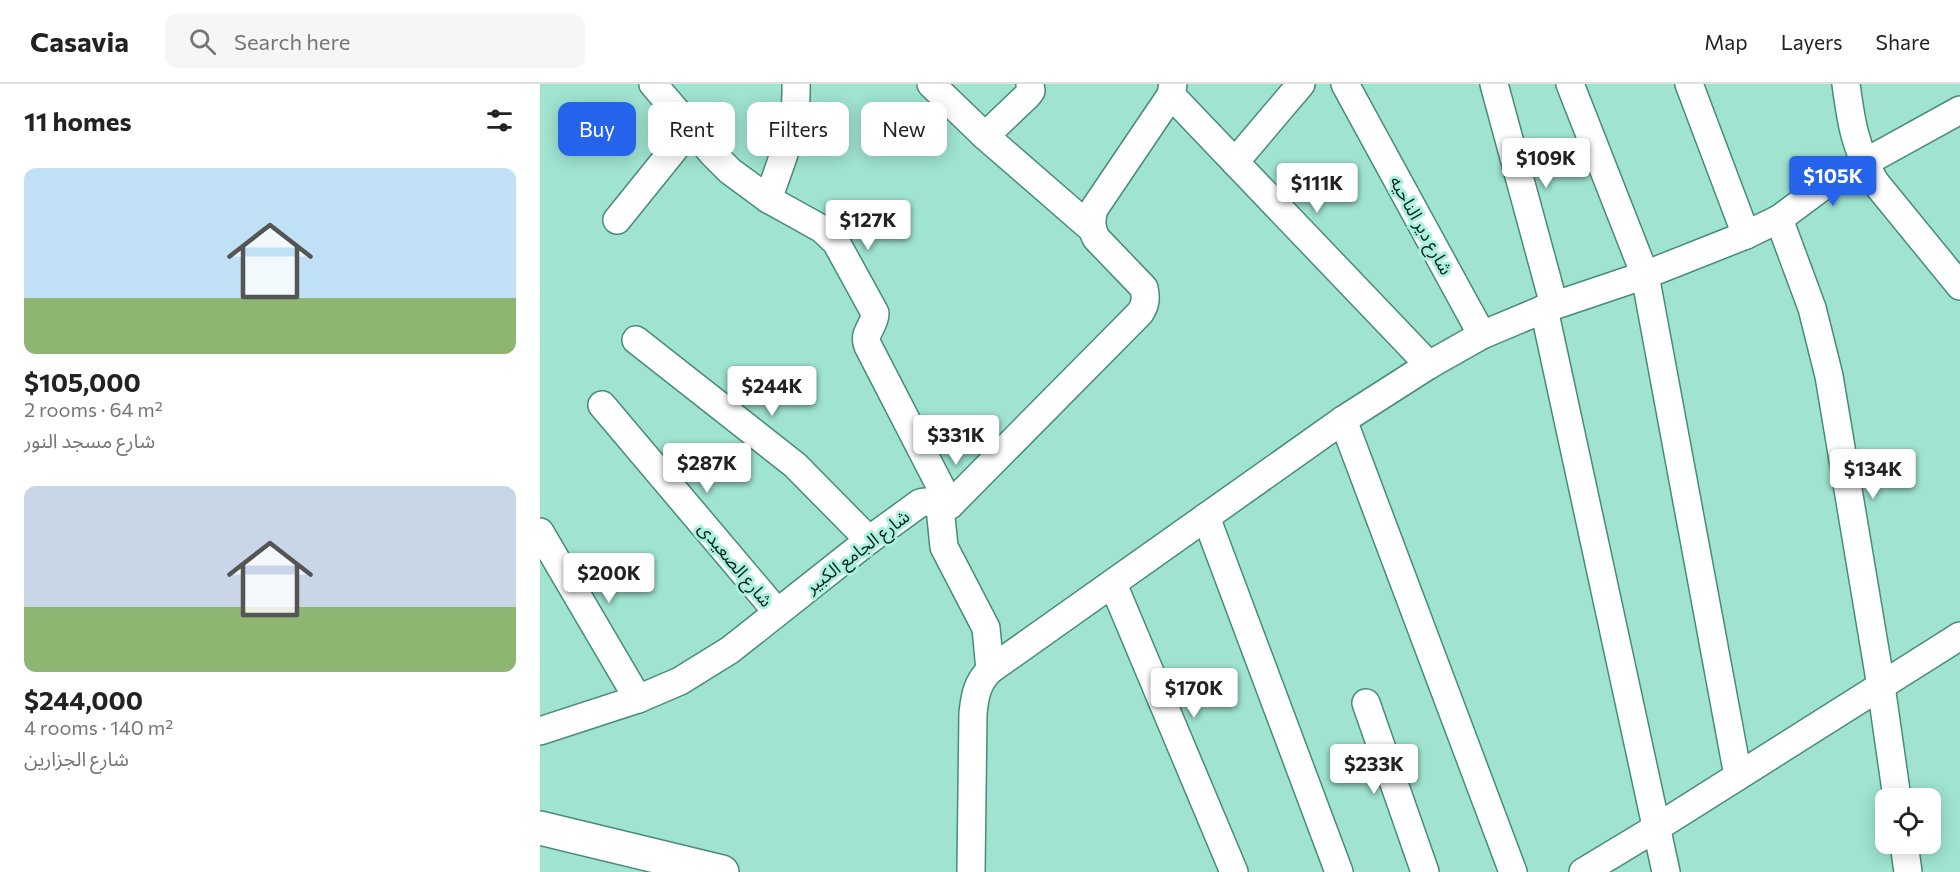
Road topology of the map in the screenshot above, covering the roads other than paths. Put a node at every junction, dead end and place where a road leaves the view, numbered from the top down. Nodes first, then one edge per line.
1 (653, 84) edge
2 (796, 84) edge
3 (931, 84) edge
4 (1030, 84) edge
5 (1301, 84) edge
6 (1345, 84) edge
7 (1494, 84) edge
8 (1570, 84) edge
9 (1689, 84) edge
10 (1846, 84) edge
11 (1172, 89) edge
12 (669, 102) edge
13 (1960, 110) edge
14 (985, 136) junction
15 (669, 156) edge
16 (715, 156) edge
17 (1235, 162) junction
18 (1864, 163) junction
19 (768, 199) junction
20 (1779, 219) junction
21 (617, 220) dead end
22 (1092, 229) junction
23 (1746, 235) junction
24 (1645, 275) junction
25 (1960, 286) edge
26 (1549, 307) junction
27 (1482, 335) junction
28 (636, 340) dead end
29 (1429, 365) junction
30 (602, 405) dead end
31 (1343, 420) junction
32 (945, 506) junction
33 (1206, 517) junction
34 (540, 532) edge
35 (869, 540) junction
36 (1113, 584) junction
37 (777, 612) junction
38 (1960, 636) edge
39 (990, 670) junction
40 (1881, 686) junction
41 (638, 699) junction
42 (1366, 703) dead end
43 (540, 731) edge
44 (1738, 776) junction
45 (1896, 788) edge
46 (540, 828) edge
47 (1656, 828) junction
48 (1906, 854) edge
49 (722, 872) edge
50 (971, 872) edge
51 (1234, 872) edge
52 (1340, 872) edge
53 (1425, 872) edge
54 (1513, 872) edge
55 (1583, 872) edge
56 (1666, 872) edge
57 (1908, 872) edge

1 - 12 street
2 - 19 street
3 - 14 street
4 - 14 street
5 - 17 street
6 - 27 street, شارع دير الناحيه
7 - 26 street
8 - 24 street
9 - 23 street
10 - 18 street
11 - 17 street
11 - 22 street
13 - 18 street
14 - 22 street
15 - 21 street
16 - 19 street
17 - 29 street
18 - 20 street
18 - 25 street
19 - 32 street
20 - 23 street
20 - 40 street
22 - 32 street
23 - 24 street
24 - 26 street
24 - 44 street
26 - 27 street
26 - 47 street
27 - 29 street
28 - 35 street
29 - 31 street
30 - 37 street, شارع الصعيدى
31 - 33 street
31 - 54 street
32 - 35 street, شارع الجامع الكبير
32 - 39 street
33 - 36 street
33 - 52 street
34 - 41 street
35 - 37 street, شارع الجامع الكبير
36 - 39 street
36 - 51 street
37 - 41 street, شارع الجامع الكبير
38 - 40 street
39 - 50 street
40 - 44 street
40 - 45 street
41 - 43 street, شارع الجامع الكبير
42 - 53 street
44 - 47 street
46 - 49 street
47 - 55 street
47 - 56 street
48 - 57 street

